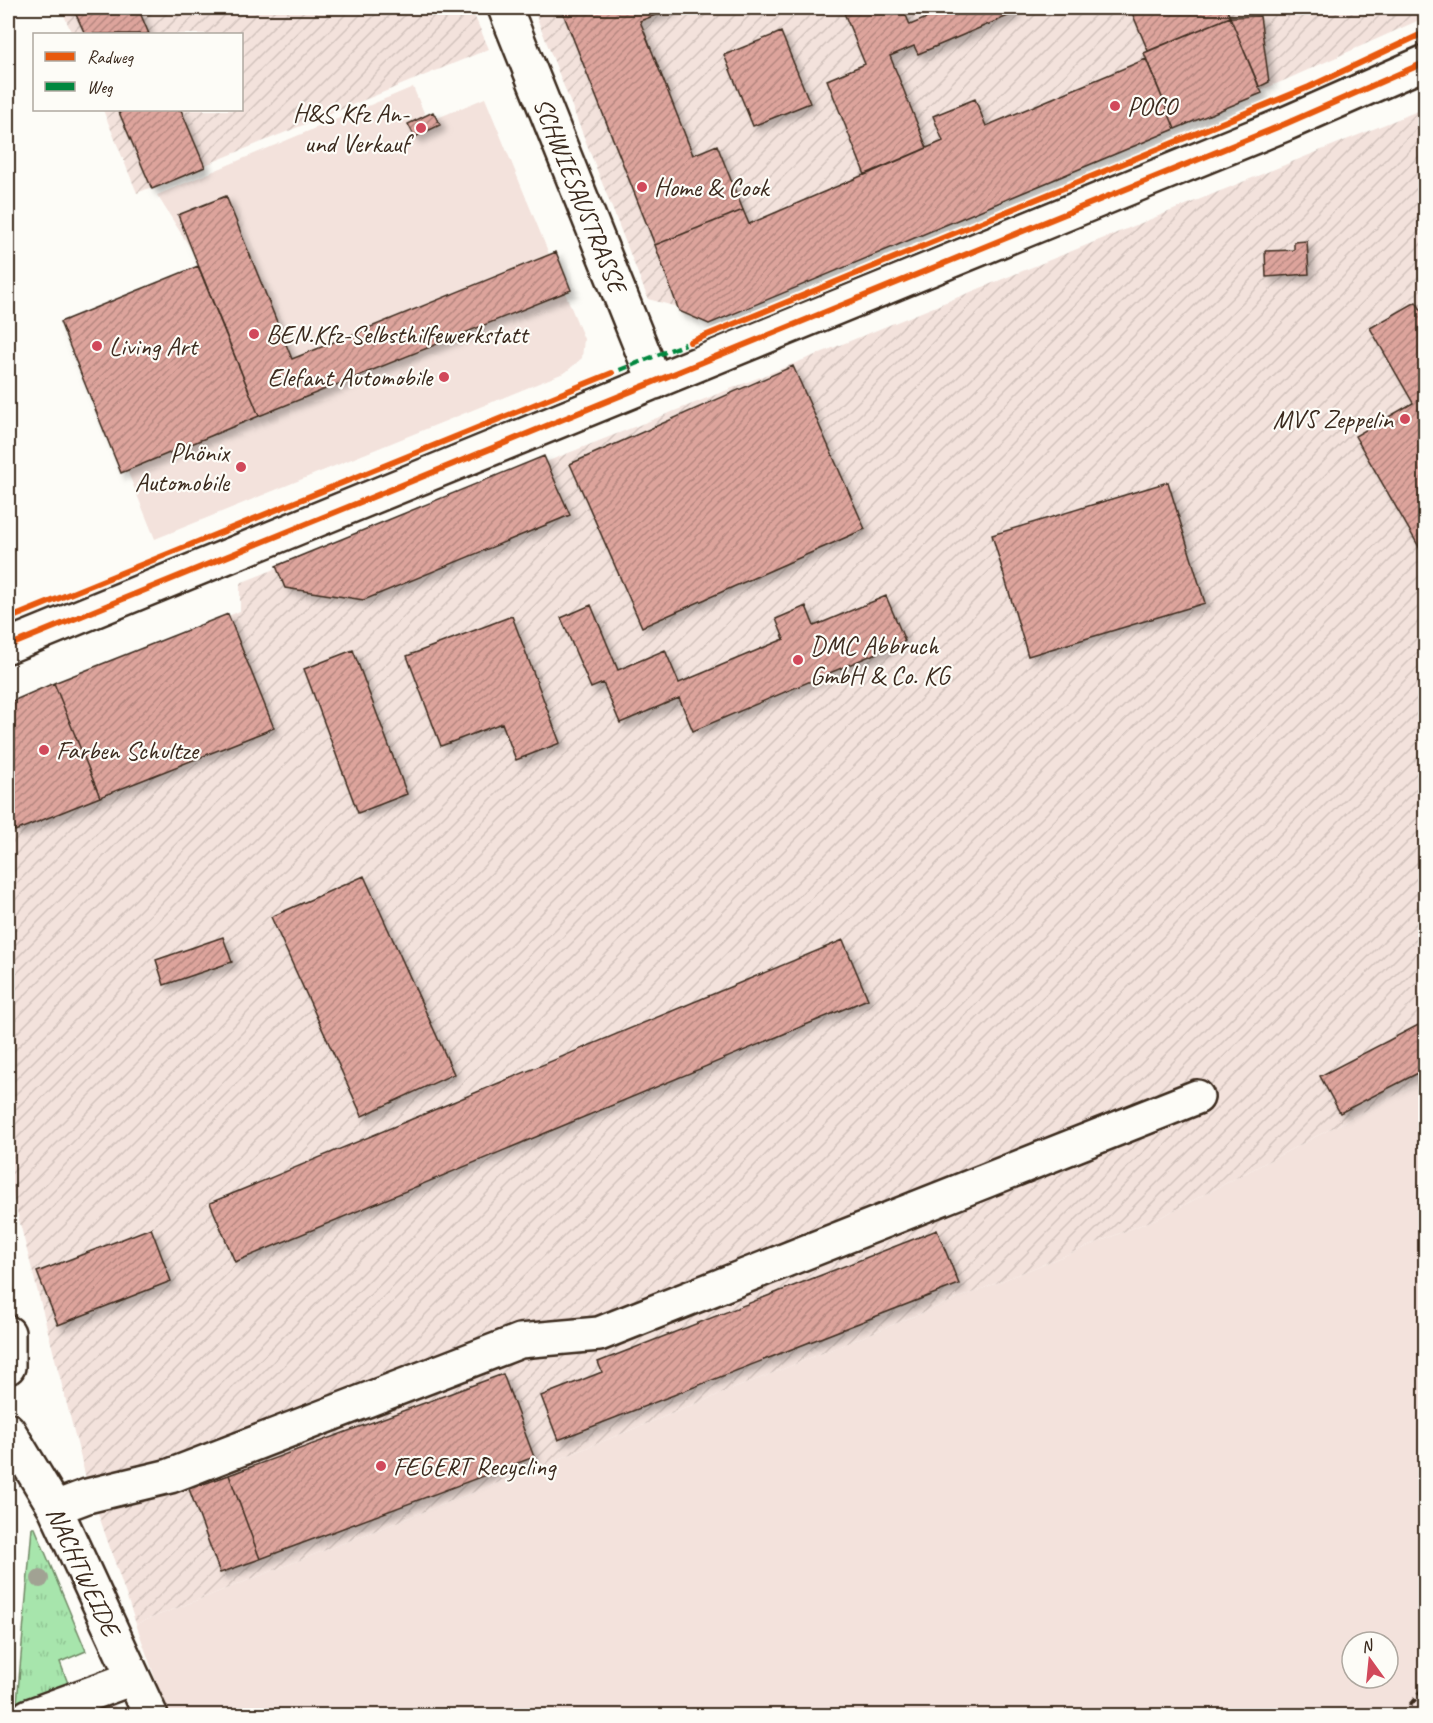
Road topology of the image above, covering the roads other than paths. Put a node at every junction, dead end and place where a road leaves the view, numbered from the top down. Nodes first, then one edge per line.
1 (505, 8) edge
2 (1425, 62) edge
3 (655, 382) junction
4 (8, 646) edge
5 (1197, 1096) dead end
6 (8, 1333) edge
7 (8, 1367) edge
8 (8, 1430) edge
9 (55, 1508) junction
10 (133, 1678) junction
11 (29, 1716) edge
12 (151, 1716) edge

1 - 3 street, SCHWIESAUSTRASSE
2 - 3 street
3 - 4 street
5 - 9 street
6 - 7 street
8 - 9 street, NACHTWEIDE
9 - 10 street, NACHTWEIDE
10 - 11 street
10 - 12 street, NACHTWEIDE

